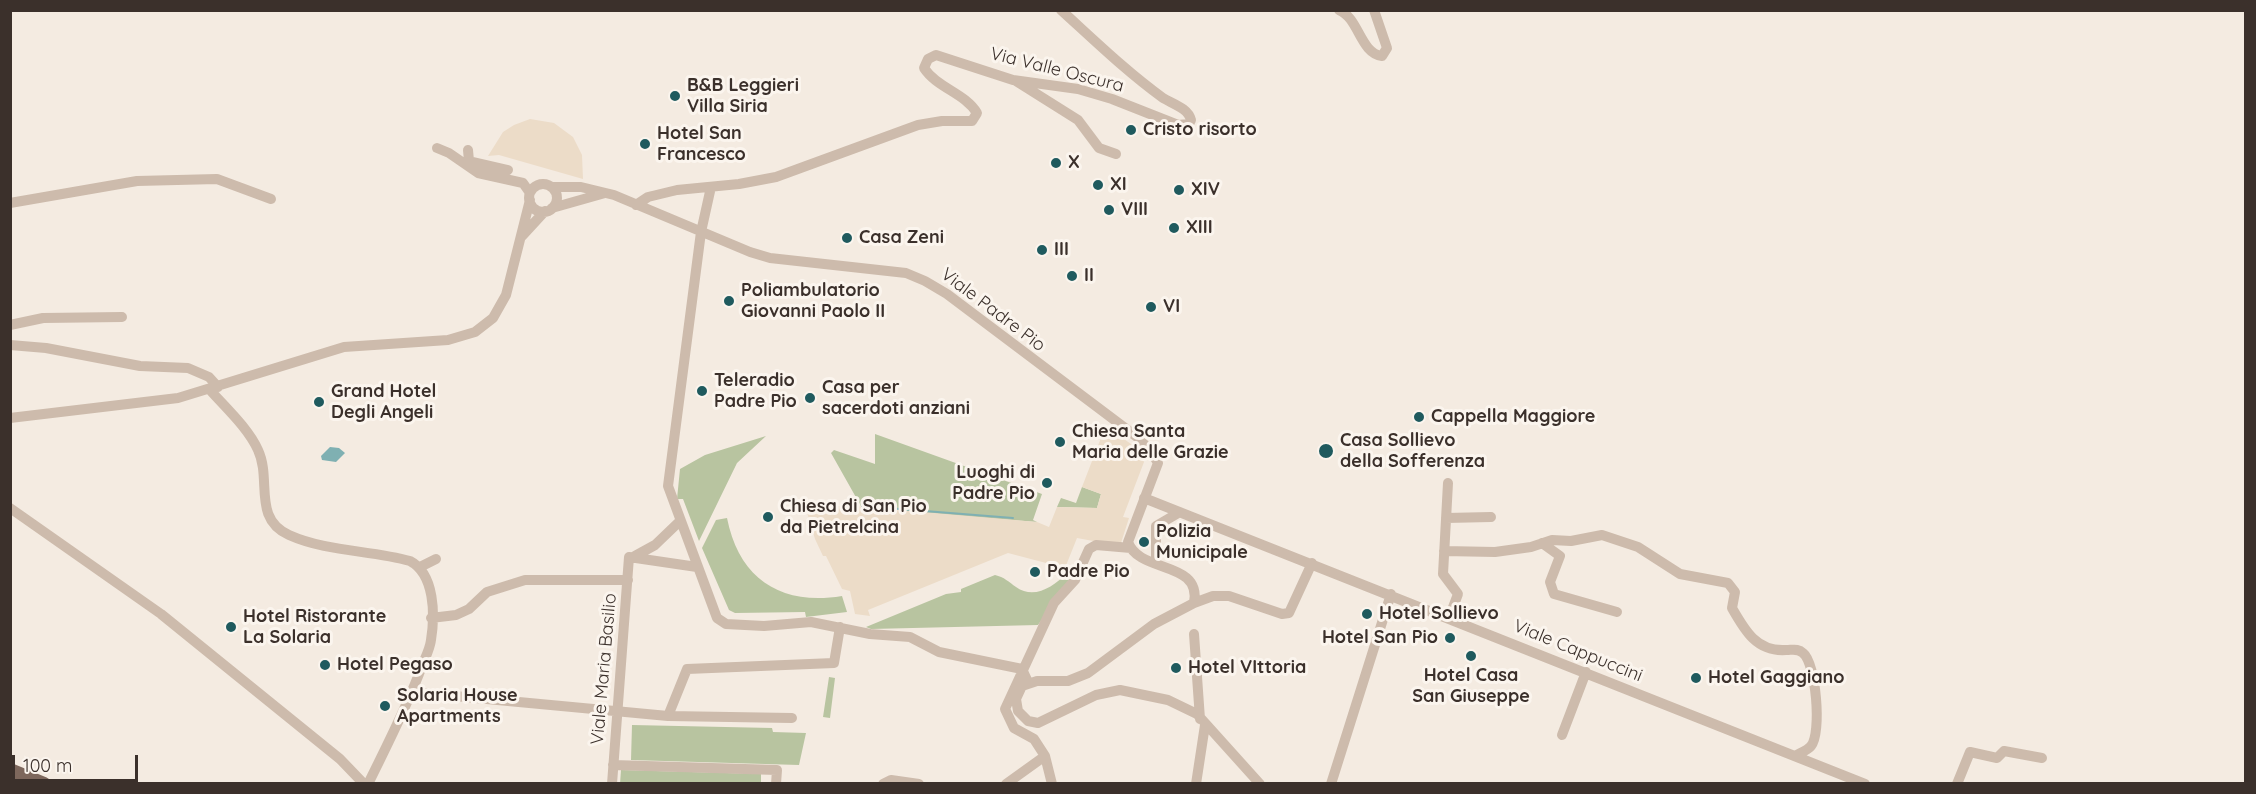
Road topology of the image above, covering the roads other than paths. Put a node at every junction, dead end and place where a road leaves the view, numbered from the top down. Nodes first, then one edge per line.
1 (1062, 10) edge
2 (1339, 10) edge
3 (1374, 10) edge
4 (1013, 80) junction
5 (437, 148) dead end
6 (468, 150) dead end
7 (1116, 154) dead end
8 (508, 170) dead end
9 (552, 187) junction
10 (711, 187) junction
11 (605, 192) junction
12 (530, 196) junction
13 (271, 199) dead end
14 (10, 203) edge
15 (636, 205) junction
16 (549, 210) junction
17 (701, 232) junction
18 (520, 239) junction
19 (122, 317) dead end
20 (10, 325) edge
21 (10, 345) edge
22 (214, 389) junction
23 (10, 418) edge
24 (1448, 483) dead end
25 (1144, 498) junction
26 (10, 508) edge
27 (1180, 512) junction
28 (1491, 517) dead end
29 (1446, 518) junction
30 (680, 521) junction
31 (1542, 543) junction
32 (1131, 548) junction
33 (1444, 551) junction
34 (632, 556) junction
35 (436, 559) dead end
36 (1156, 563) junction
37 (1312, 563) junction
38 (420, 567) junction
39 (697, 567) junction
40 (628, 580) junction
41 (1391, 594) junction
42 (1194, 603) junction
43 (1617, 612) dead end
44 (431, 618) junction
45 (1449, 618) junction
46 (840, 627) junction
47 (1194, 634) dead end
48 (1022, 669) junction
49 (1586, 672) junction
50 (1028, 682) junction
51 (412, 692) junction
52 (618, 711) junction
53 (668, 716) junction
54 (792, 718) dead end
55 (1203, 722) junction
56 (1562, 735) dead end
57 (1045, 756) junction
58 (1795, 756) junction
59 (2042, 758) dead end
60 (613, 765) junction
61 (10, 770) edge
62 (44, 783) edge
63 (366, 783) edge
64 (612, 783) edge
65 (776, 783) edge
66 (883, 783) edge
67 (920, 783) edge
68 (1006, 783) edge
69 (1052, 783) edge
70 (1196, 783) edge
71 (1260, 783) edge
72 (1331, 783) edge
73 (1865, 783) edge
74 (1957, 783) edge

1 - 4 street, Via Valle Oscura
2 - 3 street
4 - 7 street
4 - 10 street, Via Valle Oscura
5 - 12 street
6 - 8 street
9 - 11 street, Viale Padre Pio
9 - 12 street
9 - 16 street
10 - 15 street, Via Valle Oscura
10 - 17 street
11 - 15 street, Viale Padre Pio
11 - 16 street
12 - 16 street
12 - 18 street
13 - 14 street
15 - 17 street, Viale Padre Pio
16 - 18 street
17 - 25 street, Viale Padre Pio
17 - 30 street
18 - 22 street
19 - 20 street
21 - 22 street
22 - 23 street
22 - 38 street
24 - 29 street
25 - 27 street, Viale Cappuccini
25 - 32 street
26 - 63 street
27 - 36 street
27 - 37 street, Viale Cappuccini
28 - 29 street
29 - 33 street
30 - 34 street
30 - 39 street
31 - 33 street
31 - 43 street
31 - 58 street
32 - 36 street
32 - 48 street
33 - 45 street
34 - 39 street
34 - 40 street, Viale Maria Basilio
35 - 38 street
36 - 42 street
37 - 41 street, Viale Cappuccini
37 - 42 street
38 - 44 street
39 - 46 street
40 - 44 street
40 - 52 street, Viale Maria Basilio
41 - 45 street, Viale Cappuccini
41 - 72 street
42 - 50 street
44 - 51 street
45 - 49 street, Viale Cappuccini
46 - 48 street
46 - 53 street
47 - 55 street
48 - 50 street
48 - 57 street
49 - 56 street
49 - 58 street, Viale Cappuccini
50 - 55 street
51 - 52 street
51 - 63 street
52 - 53 street
52 - 60 street, Viale Maria Basilio
53 - 54 street
55 - 70 street
55 - 71 street
57 - 68 street
57 - 69 street
58 - 73 street, Viale Cappuccini
59 - 74 street
60 - 64 street, Viale Maria Basilio
60 - 65 street
61 - 62 main road
66 - 67 street

